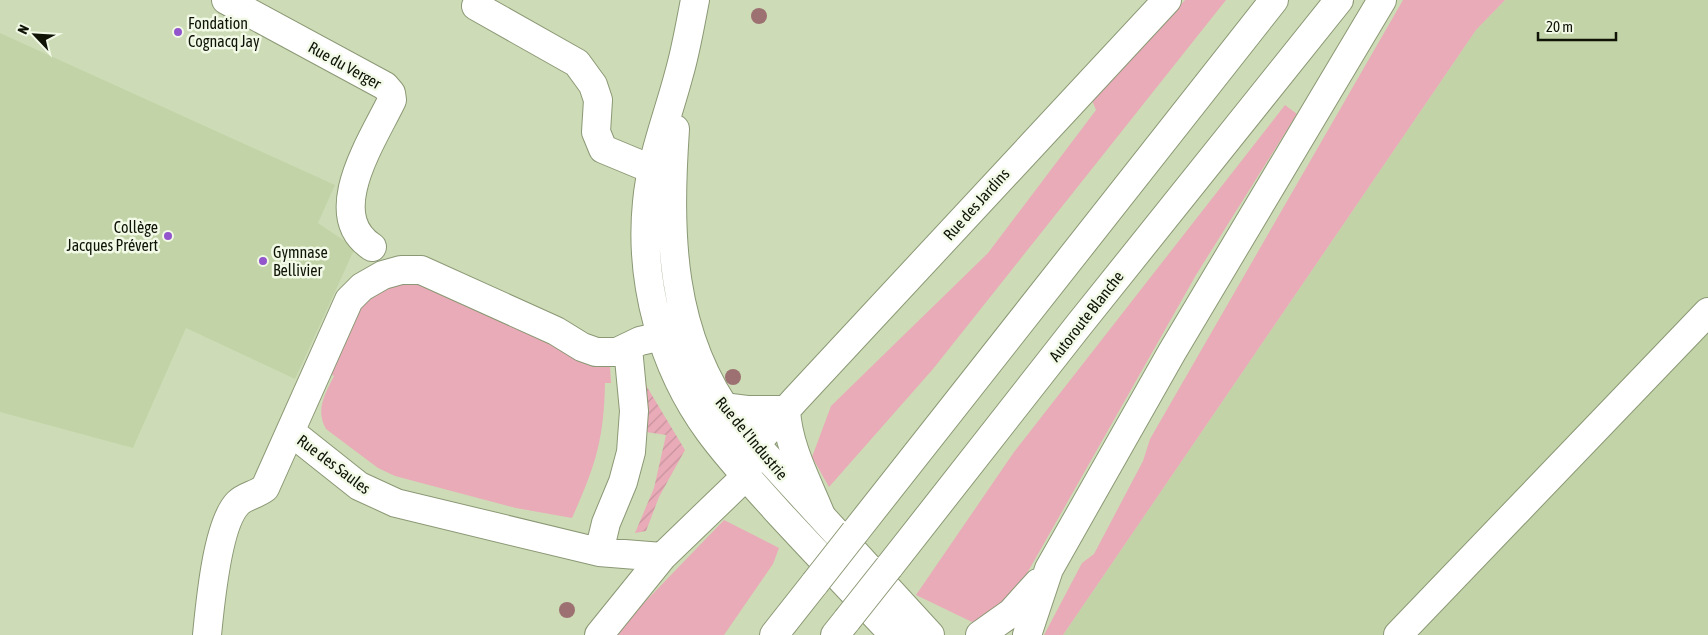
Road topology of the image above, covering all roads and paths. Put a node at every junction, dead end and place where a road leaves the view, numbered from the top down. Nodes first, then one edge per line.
1 (226, 0) edge
2 (696, 0) edge
3 (1168, 0) edge
4 (1274, 0) edge
5 (1339, 0) edge
6 (1382, 0) edge
7 (476, 6) dead end
8 (662, 170) junction
9 (372, 247) junction
10 (421, 270) junction
11 (349, 300) junction
12 (1708, 312) edge
13 (644, 342) junction
14 (693, 346) junction
15 (724, 407) junction
16 (786, 410) junction
17 (291, 432) junction
18 (756, 445) junction
19 (742, 471) junction
20 (824, 521) junction
21 (599, 552) junction
22 (662, 557) junction
23 (1049, 569) junction
24 (841, 627) edge
25 (900, 634) edge
26 (207, 635) edge
27 (599, 635) edge
28 (774, 635) edge
29 (930, 635) edge
30 (980, 635) edge
31 (1027, 635) edge
32 (1398, 635) edge

1 - 9 main road, Rue du Verger
2 - 8 main road, Rue de l'Industrie
3 - 16 main road, Rue des Jardins
4 - 28 main road, bridge
5 - 24 main road, Autoroute Blanche, bridge
6 - 23 main road
7 - 8 main road
8 - 13 main road, Rue de l'Industrie
8 - 14 main road, Rue de l'Industrie
9 - 10 main road, Rue du Verger
9 - 11 main road, Rue du Verger
10 - 11 main road, Rue du Verger
10 - 13 main road, Rue du Verger
11 - 17 main road, Rue du Verger
12 - 32 main road
13 - 14 main road
13 - 19 main road, Rue de l'Industrie
13 - 21 main road
14 - 15 main road, Rue de l'Industrie
15 - 16 main road
15 - 18 main road, Rue de l'Industrie
16 - 18 main road, Rue des Jardins
16 - 20 main road
17 - 21 main road, Rue des Saules
17 - 26 main road, Rue des Saules
18 - 19 main road, Rue des Jardins
18 - 20 main road, Rue de l'Industrie
19 - 22 main road
19 - 25 main road, Rue de l'Industrie
20 - 29 main road, Rue de l'Industrie
21 - 22 main road, Rue des Saules
22 - 27 main road
23 - 30 main road
23 - 31 main road

